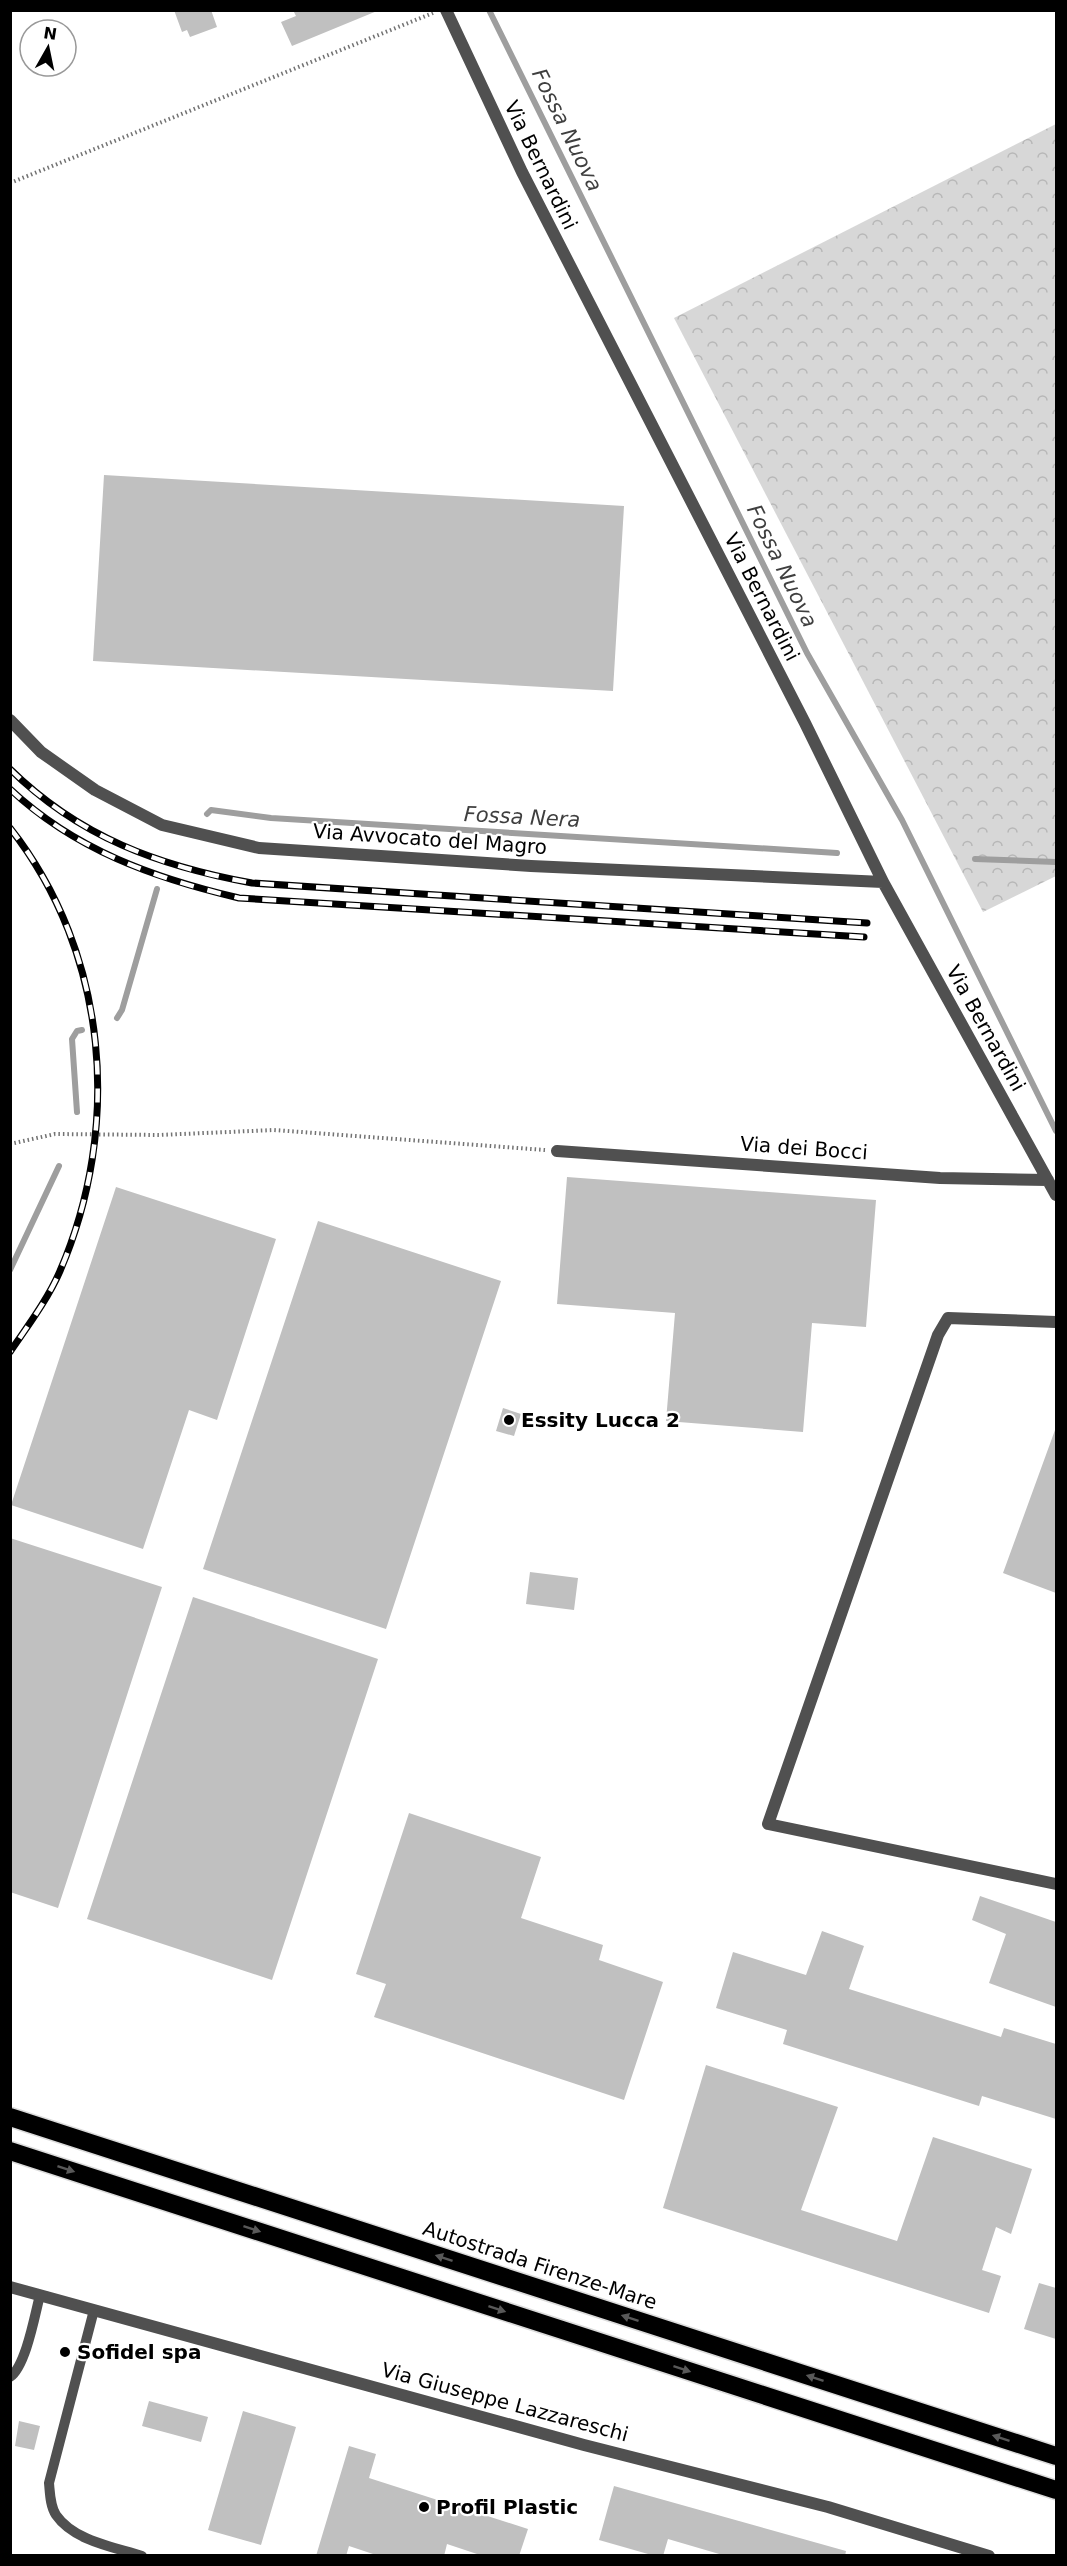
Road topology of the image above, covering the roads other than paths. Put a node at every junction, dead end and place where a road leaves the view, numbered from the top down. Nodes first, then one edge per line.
1 (446, 10) edge
2 (10, 720) edge
3 (883, 882) junction
4 (557, 1151) road end
5 (1048, 1180) junction
6 (1056, 1195) edge
7 (1056, 1322) edge
8 (1056, 1884) edge
9 (10, 2117) edge
10 (10, 2151) edge
11 (10, 2287) edge
12 (40, 2295) junction
13 (94, 2310) junction
14 (10, 2377) edge
15 (1056, 2456) edge
16 (1056, 2490) edge
17 (142, 2556) edge
18 (989, 2556) edge

1 - 3 street, Via Bernardini
2 - 3 street, Via Avvocato del Magro
3 - 5 street, Via Bernardini
4 - 5 street, Via dei Bocci
5 - 6 street, Via Bernardini
7 - 8 street
15 -> 9 highway, Autostrada Firenze-Mare
10 -> 16 highway
11 - 12 street, Via Giuseppe Lazzareschi
12 - 13 street, Via Giuseppe Lazzareschi
12 - 14 lane
13 - 17 lane
13 - 18 street, Via Giuseppe Lazzareschi

